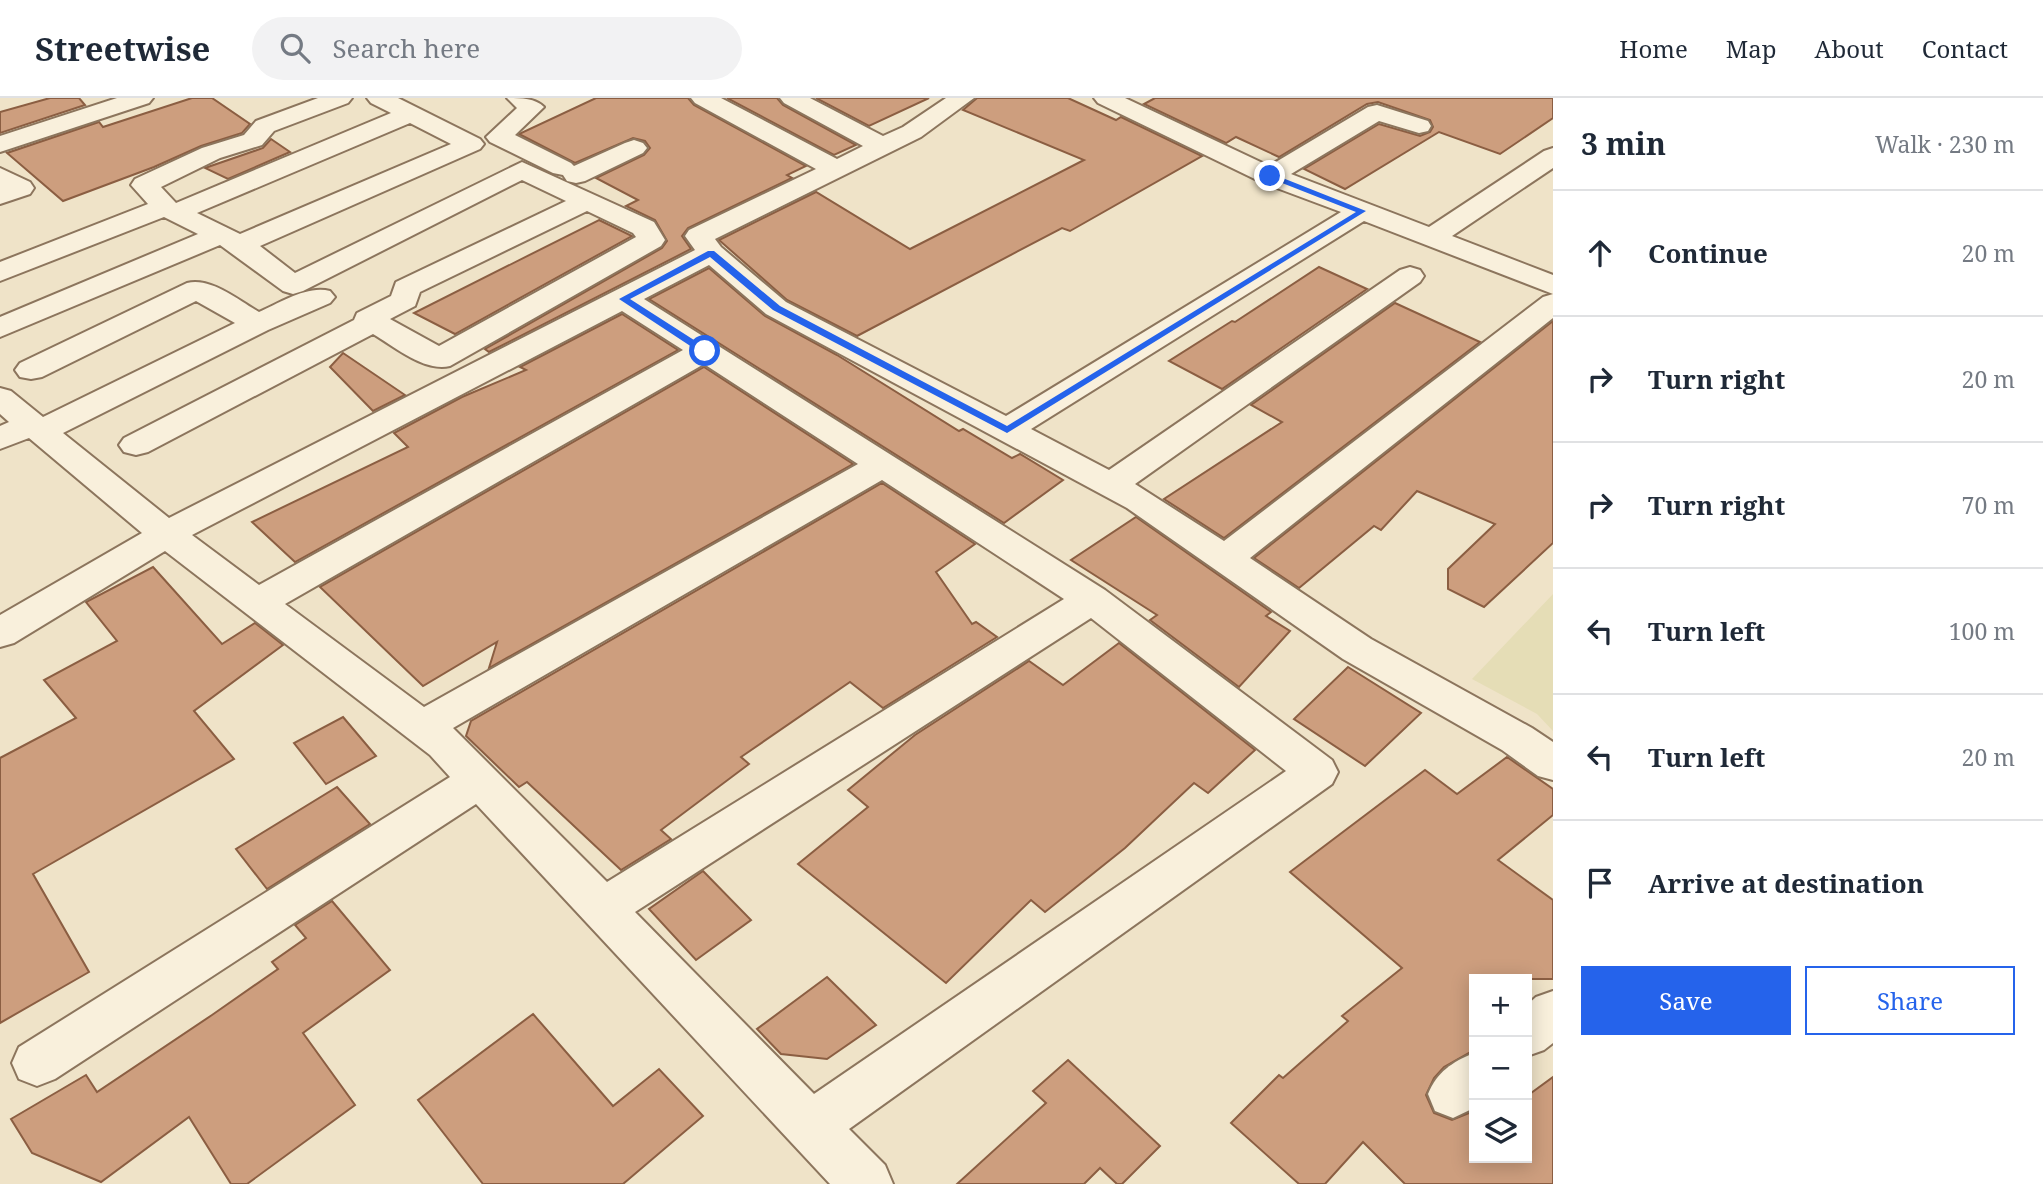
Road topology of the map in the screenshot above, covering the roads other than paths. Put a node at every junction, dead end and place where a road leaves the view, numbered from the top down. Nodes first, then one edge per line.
1 (340, 98) edge
2 (379, 98) edge
3 (519, 98) edge
4 (792, 98) edge
5 (962, 98) edge
6 (1106, 98) edge
7 (123, 100) edge
8 (692, 100) edge
9 (411, 114) junction
10 (1419, 126) dead end
11 (0, 144) edge
12 (471, 144) junction
13 (882, 146) junction
14 (634, 148) dead end
15 (1553, 156) edge
16 (836, 169) junction
17 (522, 170) junction
18 (0, 176) edge
19 (1270, 176) junction
20 (580, 189) junction
21 (0, 196) edge
22 (171, 210) junction
23 (1362, 211) junction
24 (1431, 238) junction
25 (230, 240) junction
26 (705, 245) junction
27 (0, 272) edge
28 (1410, 276) dead end
29 (1553, 285) edge
30 (307, 291) junction
31 (624, 299) junction
32 (1553, 303) edge
33 (371, 321) junction
34 (257, 324) junction
35 (0, 328) edge
36 (705, 351) junction
37 (31, 370) dead end
38 (0, 398) edge
39 (1007, 430) junction
40 (24, 431) edge
41 (136, 445) dead end
42 (882, 465) junction
43 (1110, 485) junction
44 (166, 534) junction
45 (1225, 559) junction
46 (1092, 600) junction
47 (258, 602) junction
48 (0, 632) edge
49 (422, 727) junction
50 (1553, 764) edge
51 (479, 780) junction
52 (602, 909) junction
53 (1553, 1013) edge
54 (1532, 1030) edge
55 (37, 1063) dead end
56 (811, 1126) junction
57 (866, 1184) edge

1 - 22 street
2 - 9 street
3 - 20 street
4 - 13 street
5 - 13 street
6 - 19 street
7 - 11 street
8 - 16 street
9 - 12 street
9 - 22 street
10 - 19 street
12 - 17 street
12 - 25 street
13 - 16 street
14 - 20 street
15 - 24 street
16 - 26 street
17 - 20 street
17 - 30 street
18 - 21 street
19 - 23 street
20 - 26 street
20 - 33 street
20 - 33 street
22 - 25 street
22 - 27 street
23 - 24 street
23 - 39 street
24 - 29 street
25 - 30 street
25 - 35 street
26 - 31 street
26 - 39 street
28 - 43 street
30 - 33 street
30 - 34 street
31 - 36 street
31 - 44 street
32 - 45 street
33 - 41 street
34 - 37 street
34 - 40 street
36 - 42 street
36 - 47 street
38 - 40 street
39 - 43 street
40 - 44 street
42 - 46 street
42 - 49 street
43 - 45 street
44 - 47 street
44 - 48 street
45 - 50 street
46 - 52 street
46 - 56 street
47 - 49 street
49 - 51 street
51 - 52 street
51 - 55 street
52 - 56 street
53 - 54 street
56 - 57 street

